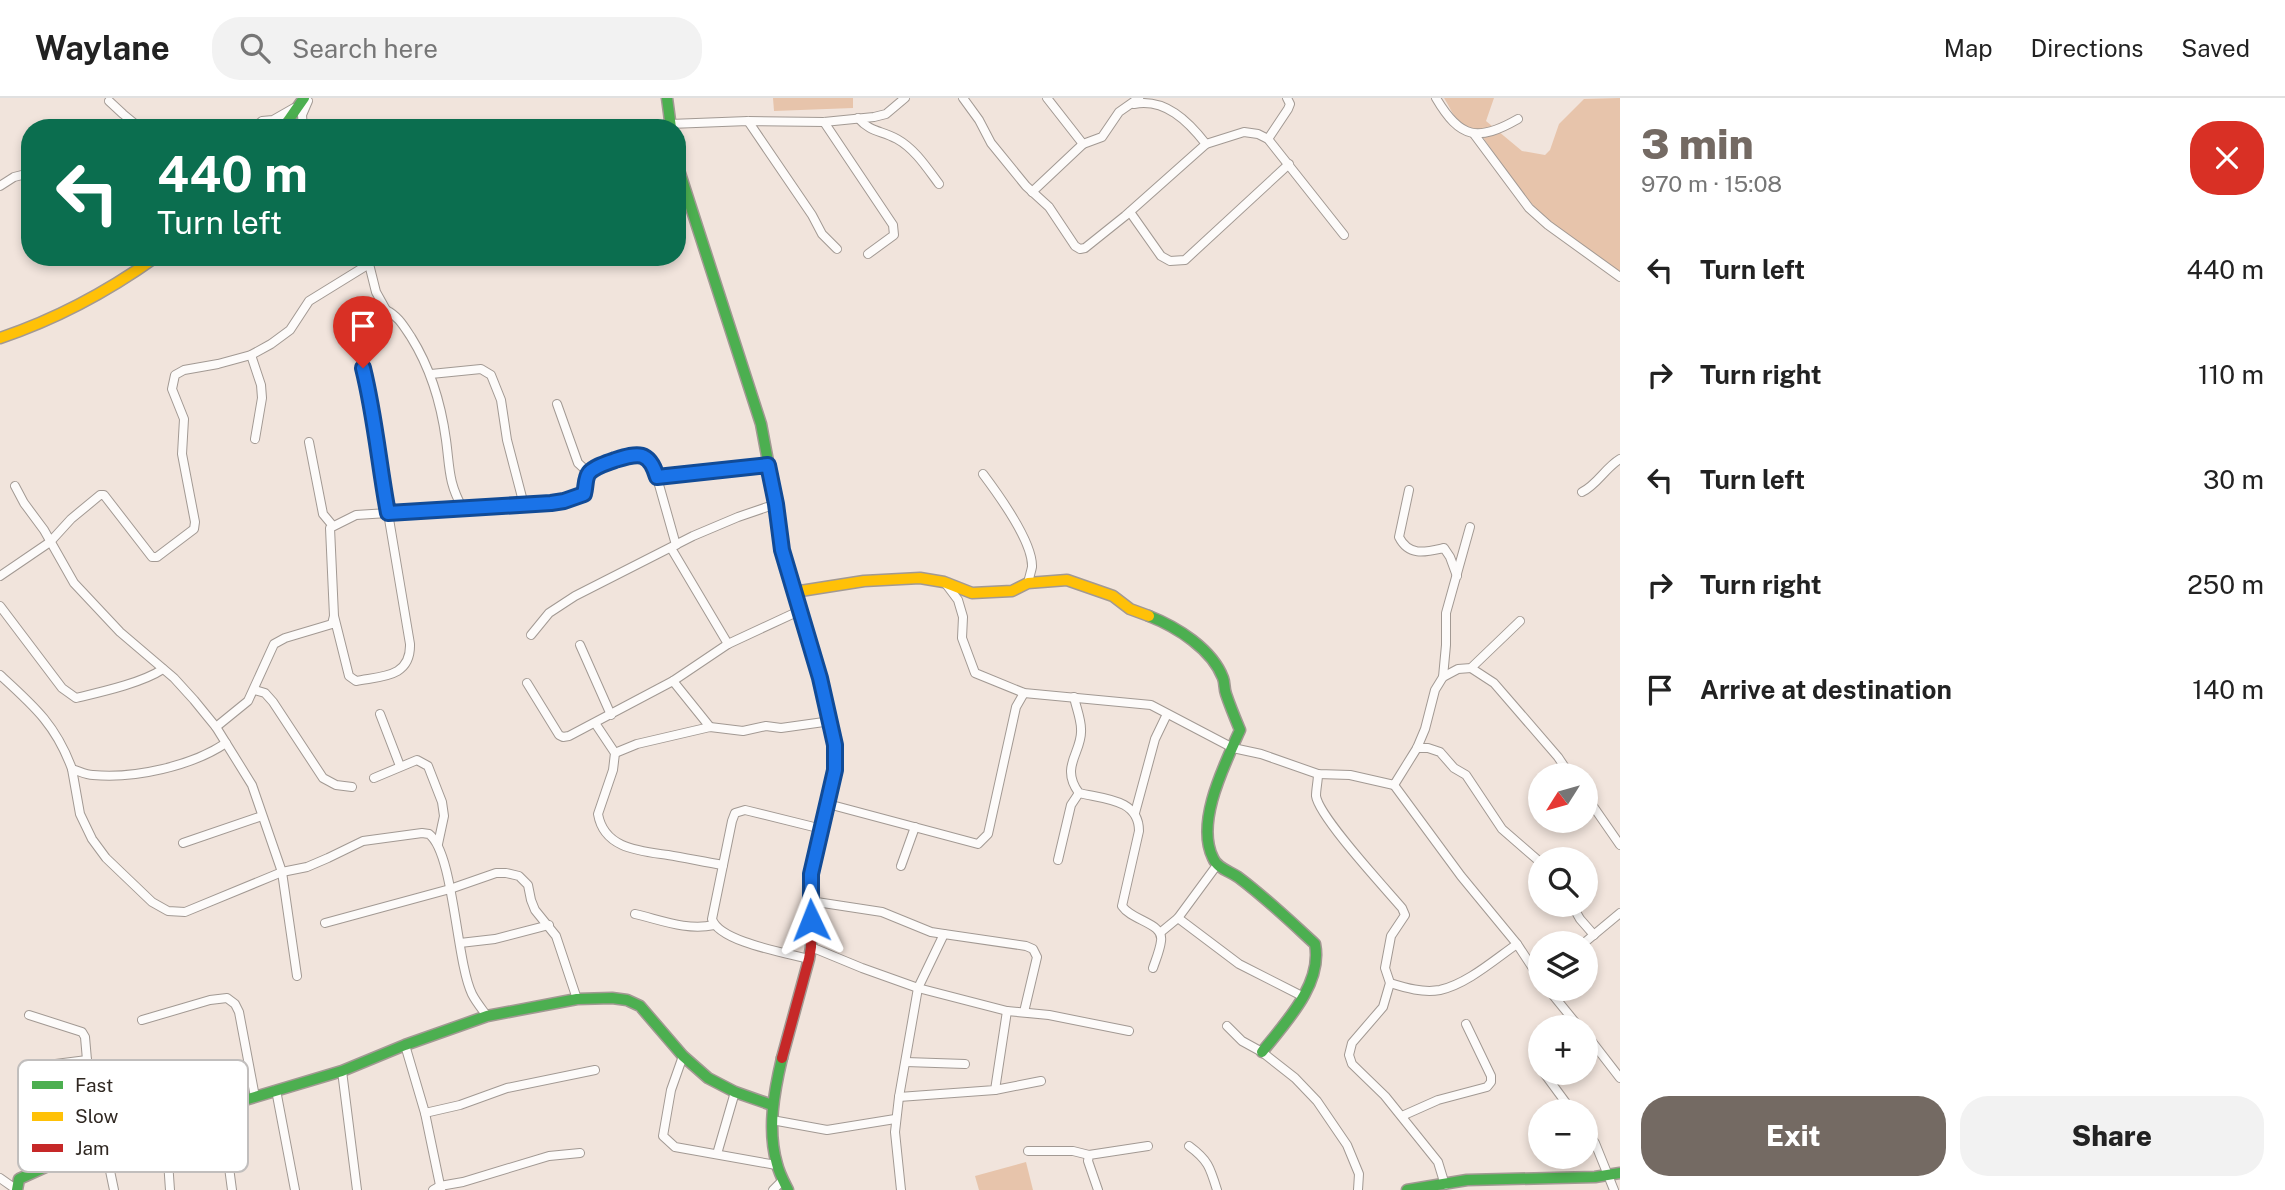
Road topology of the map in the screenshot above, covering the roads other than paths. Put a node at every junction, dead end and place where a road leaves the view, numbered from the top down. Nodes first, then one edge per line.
1 (667, 98) edge
2 (905, 98) edge
3 (964, 98) edge
4 (1047, 98) edge
5 (1287, 98) edge
6 (1436, 98) edge
7 (304, 100) edge
8 (109, 101) dead end
9 (1135, 101) edge
10 (858, 118) junction
11 (128, 119) edge
12 (275, 119) edge
13 (290, 119) edge
14 (302, 119) edge
15 (669, 119) edge
16 (1518, 119) dead end
17 (748, 121) junction
18 (824, 122) junction
19 (686, 125) edge
20 (1474, 134) junction
21 (1268, 139) junction
22 (1083, 144) junction
23 (1206, 144) junction
24 (1289, 164) junction
25 (21, 175) edge
26 (939, 184) dead end
27 (0, 186) edge
28 (686, 192) edge
29 (1032, 192) junction
30 (1130, 212) junction
31 (1345, 234) dead end
32 (837, 249) dead end
33 (869, 254) dead end
34 (144, 266) edge
35 (363, 266) edge
36 (372, 266) edge
37 (1620, 277) edge
38 (386, 310) junction
39 (0, 338) edge
40 (251, 355) junction
41 (431, 374) junction
42 (557, 404) dead end
43 (255, 439) dead end
44 (309, 442) dead end
45 (1620, 458) edge
46 (768, 465) junction
47 (589, 473) junction
48 (984, 474) dead end
49 (657, 477) junction
50 (15, 486) dead end
51 (1409, 490) dead end
52 (1582, 492) dead end
53 (776, 504) junction
54 (524, 505) junction
55 (463, 509) junction
56 (388, 513) junction
57 (333, 526) junction
58 (1470, 527) dead end
59 (50, 542) junction
60 (674, 547) junction
61 (0, 576) edge
62 (1457, 576) junction
63 (944, 582) junction
64 (1028, 583) junction
65 (794, 592) junction
66 (0, 606) edge
67 (799, 611) junction
68 (334, 615) junction
69 (1520, 621) dead end
70 (531, 635) dead end
71 (728, 644) junction
72 (580, 645) dead end
73 (1471, 668) junction
74 (163, 669) junction
75 (0, 675) edge
76 (1443, 677) junction
77 (673, 681) junction
78 (527, 683) dead end
79 (254, 690) junction
80 (1024, 693) junction
81 (1074, 697) junction
82 (1167, 713) junction
83 (380, 714) dead end
84 (611, 715) junction
85 (831, 720) junction
86 (595, 723) junction
87 (216, 727) junction
88 (710, 727) junction
89 (226, 743) junction
90 (1233, 748) junction
91 (1417, 748) junction
92 (615, 753) junction
93 (1562, 763) edge
94 (400, 766) junction
95 (72, 769) junction
96 (1318, 775) junction
97 (374, 778) dead end
98 (1394, 785) junction
99 (352, 787) dead end
100 (1079, 793) junction
101 (828, 804) junction
102 (1135, 813) junction
103 (1598, 813) edge
104 (262, 816) junction
105 (915, 827) junction
106 (822, 829) junction
107 (183, 843) dead end
108 (438, 844) junction
109 (1620, 845) edge
110 (1528, 852) edge
111 (1058, 860) dead end
112 (723, 865) junction
113 (1217, 865) junction
114 (901, 866) dead end
115 (282, 872) junction
116 (450, 889) junction
117 (810, 901) junction
118 (1620, 913) edge
119 (635, 914) dead end
120 (1579, 917) edge
121 (1178, 918) junction
122 (325, 923) dead end
123 (549, 925) junction
124 (714, 925) junction
125 (1590, 931) edge
126 (1161, 932) junction
127 (1598, 932) edge
128 (944, 934) junction
129 (460, 943) junction
130 (1517, 944) junction
131 (811, 947) junction
132 (809, 959) junction
133 (1528, 961) edge
134 (1153, 968) dead end
135 (297, 976) dead end
136 (1390, 982) junction
137 (918, 988) junction
138 (1302, 996) junction
139 (577, 999) junction
140 (1558, 1001) edge
141 (1007, 1011) junction
142 (1024, 1012) junction
143 (30, 1015) dead end
144 (1569, 1015) edge
145 (487, 1016) junction
146 (142, 1020) dead end
147 (1466, 1024) dead end
148 (1227, 1026) dead end
149 (1129, 1031) dead end
150 (405, 1045) junction
151 (1598, 1050) edge
152 (1262, 1052) junction
153 (683, 1056) junction
154 (87, 1060) edge
155 (906, 1062) junction
156 (965, 1064) dead end
157 (342, 1070) junction
158 (595, 1070) dead end
159 (1620, 1078) edge
160 (1041, 1081) dead end
161 (276, 1090) junction
162 (995, 1090) junction
163 (735, 1092) junction
164 (255, 1097) junction
165 (899, 1097) junction
166 (248, 1099) edge
167 (772, 1105) junction
168 (425, 1113) junction
169 (1402, 1116) junction
170 (895, 1119) junction
171 (772, 1120) junction
172 (1148, 1146) dead end
173 (1189, 1146) dead end
174 (1598, 1148) edge
175 (1028, 1151) dead end
176 (580, 1153) dead end
177 (717, 1154) junction
178 (1089, 1155) junction
179 (776, 1165) junction
180 (34, 1172) edge
181 (110, 1172) edge
182 (169, 1172) edge
183 (230, 1172) edge
184 (1614, 1174) edge
185 (1529, 1177) junction
186 (0, 1178) edge
187 (1445, 1185) junction
188 (1468, 1185) edge
189 (785, 1186) edge
190 (438, 1189) edge
191 (17, 1190) edge
192 (114, 1190) edge
193 (170, 1190) edge
194 (232, 1190) edge
195 (295, 1190) edge
196 (357, 1190) edge
197 (773, 1190) edge
198 (901, 1190) edge
199 (1098, 1190) edge
200 (1217, 1190) edge
201 (1358, 1190) edge
202 (1407, 1190) edge
203 (1535, 1190) edge
204 (1614, 1190) edge

1 - 15 main road
2 - 10 street
3 - 29 street
4 - 22 street
5 - 21 street
6 - 20 street
7 - 12 street
7 - 13 main road
7 - 14 street
8 - 11 street
9 - 22 street
9 - 23 street
10 - 18 street
10 - 26 street
16 - 20 street
17 - 18 street
17 - 19 street
17 - 32 street
18 - 33 street
20 - 37 street
21 - 23 street
21 - 24 street
22 - 29 street
23 - 30 street
24 - 30 street
24 - 31 street
25 - 27 street
28 - 46 main road
29 - 30 street
34 - 39 main road
35 - 40 street
36 - 38 street
38 - 41 street
38 - 56 street
40 - 43 street
40 - 59 street
41 - 54 street
41 - 55 street
42 - 47 street
44 - 57 street
45 - 52 street
46 - 49 street
46 - 53 main road
47 - 49 street
47 - 54 street
48 - 64 street
49 - 60 street
50 - 59 street
51 - 62 street
53 - 60 street
53 - 65 main road
54 - 55 street
55 - 56 street
56 - 57 street
56 - 68 street
57 - 68 street
58 - 62 street
59 - 61 street
59 - 74 street
60 - 70 street
60 - 71 street
62 - 76 street
63 - 64 main road
63 - 65 main road
63 - 80 street
64 - 90 main road
65 - 67 main road
66 - 74 street
67 - 71 street
67 - 85 main road
68 - 79 street
69 - 73 street
71 - 77 street
72 - 84 street
73 - 76 street
73 - 93 street
74 - 87 street
75 - 95 street
76 - 91 street
77 - 84 street
77 - 88 street
78 - 86 street
79 - 87 street
79 - 99 street
80 - 81 street
80 - 105 street
81 - 82 street
81 - 100 street
82 - 90 street
82 - 102 street
83 - 94 street
84 - 86 street
85 - 88 street
85 - 101 main road
86 - 92 street
87 - 89 street
88 - 92 street
89 - 95 street
89 - 104 street
90 - 96 street
90 - 113 main road
91 - 98 street
91 - 110 street
92 - 112 street
94 - 97 street
94 - 108 street
95 - 115 street
96 - 98 street
96 - 136 street
98 - 130 street
100 - 102 street
100 - 111 street
101 - 105 street
101 - 106 main road
102 - 126 street
103 - 109 street
104 - 107 street
104 - 115 street
105 - 114 street
106 - 112 street
106 - 117 main road
108 - 115 street
108 - 116 street
112 - 124 street
113 - 121 street
113 - 138 main road
115 - 135 street
116 - 122 street
116 - 123 street
116 - 129 street
117 - 128 street
117 - 131 main road
118 - 127 street
119 - 124 street
120 - 125 street
121 - 126 street
121 - 138 street
123 - 129 street
123 - 139 street
124 - 132 street
126 - 134 street
128 - 137 street
128 - 142 street
129 - 145 street
130 - 133 street
130 - 136 street
131 - 132 main road
131 - 137 street
132 - 167 main road
136 - 169 street
137 - 141 street
137 - 155 street
138 - 152 main road
139 - 145 main road
139 - 153 main road
140 - 144 street
141 - 142 street
141 - 162 street
142 - 149 street
143 - 154 street
145 - 150 main road
146 - 164 street
147 - 169 street
148 - 152 street
150 - 157 main road
150 - 168 street
151 - 159 street
152 - 201 street
153 - 163 main road
153 - 177 street
155 - 156 street
155 - 165 street
157 - 161 main road
157 - 196 street
158 - 168 street
160 - 162 street
161 - 164 main road
161 - 195 street
162 - 165 street
163 - 167 main road
163 - 177 street
164 - 166 main road
165 - 170 street
167 - 171 main road
168 - 190 street
169 - 187 street
170 - 171 street
170 - 198 street
171 - 179 main road
172 - 178 street
173 - 200 street
174 - 184 street
175 - 178 street
176 - 190 street
177 - 179 street
178 - 199 street
179 - 189 main road
180 - 191 main road
181 - 192 street
182 - 193 street
183 - 194 street
184 - 185 main road
184 - 204 street
185 - 188 main road
185 - 203 street
186 - 191 street
187 - 188 main road
187 - 202 main road
189 - 197 street

